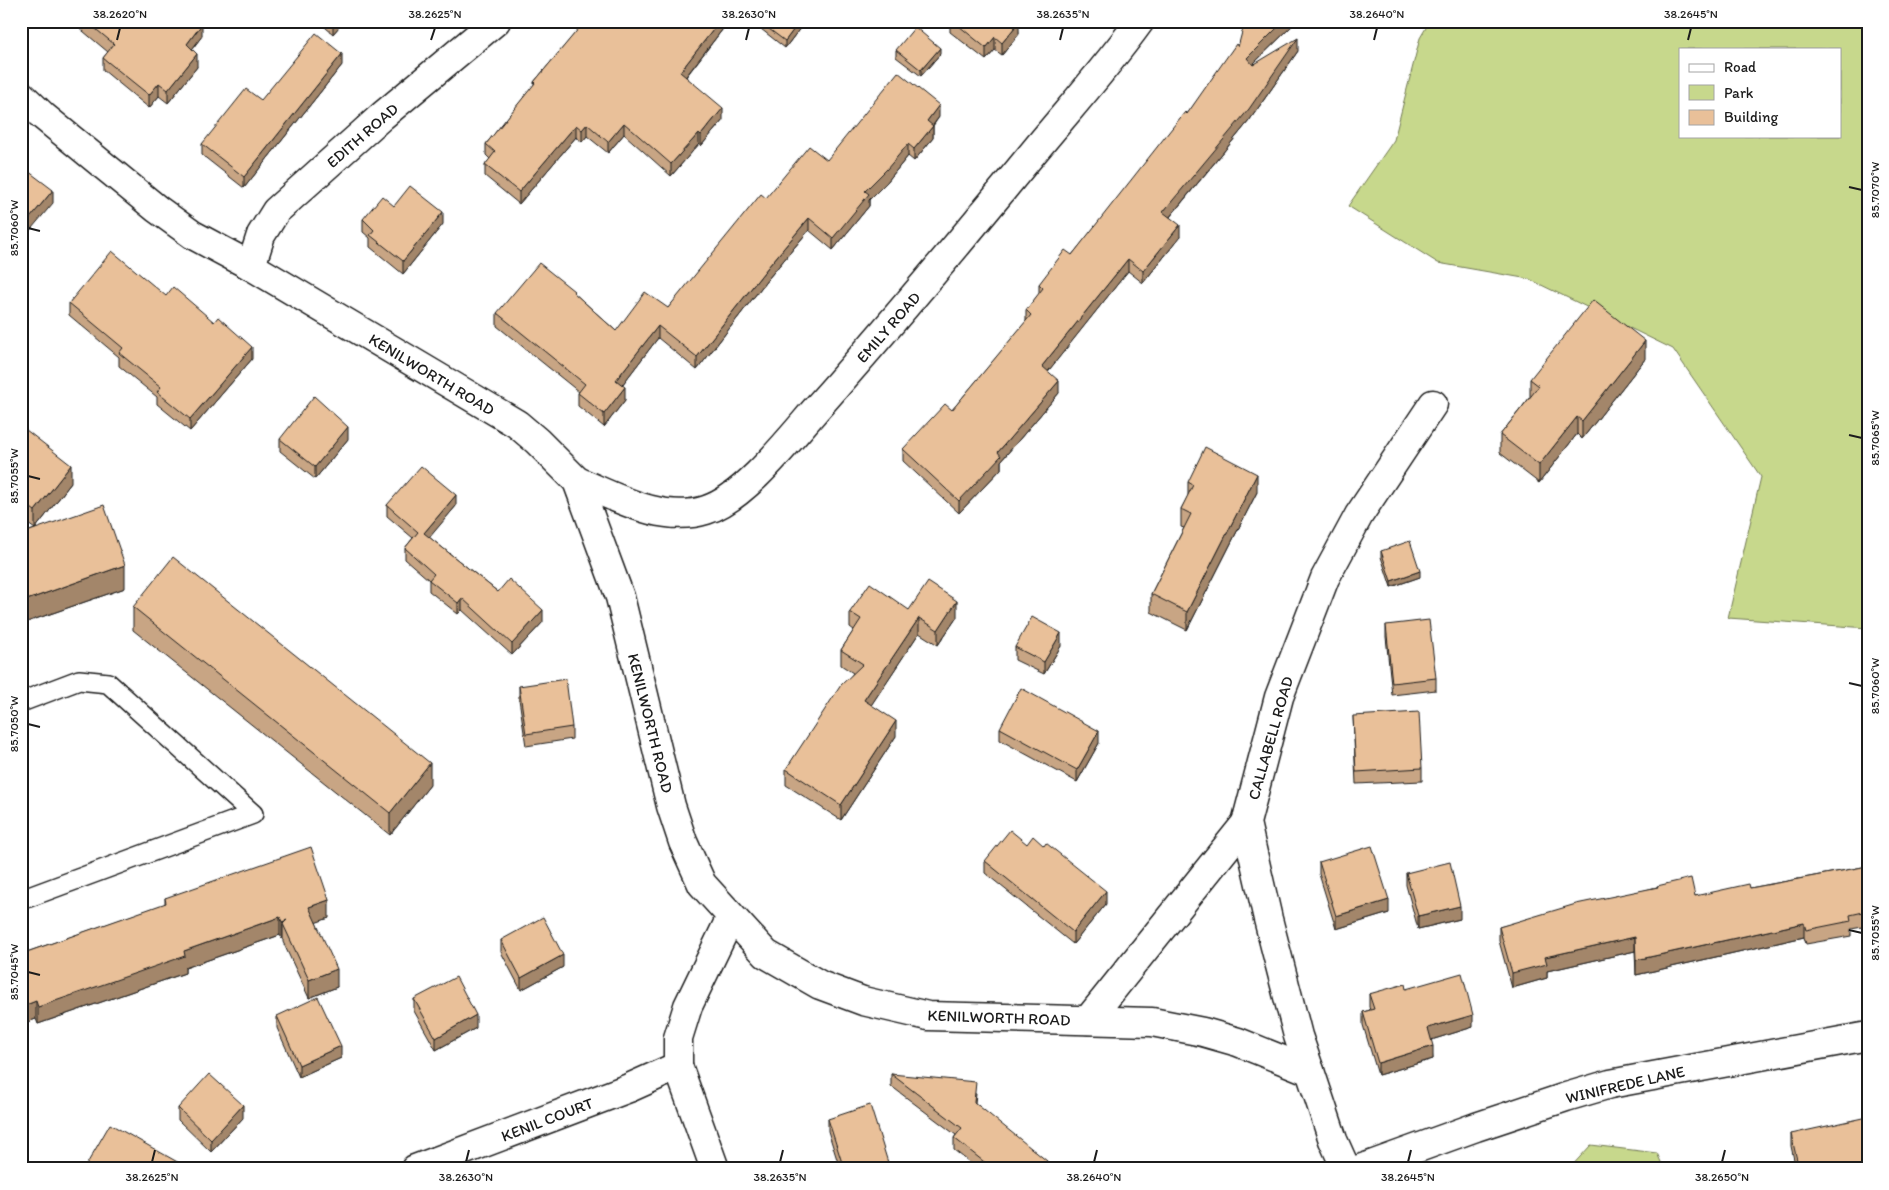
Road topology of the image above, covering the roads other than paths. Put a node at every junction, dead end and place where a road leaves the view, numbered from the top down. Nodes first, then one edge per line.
1 (496, 21) edge
2 (1140, 21) edge
3 (21, 95) edge
4 (251, 266) junction
5 (1433, 404) dead end
6 (577, 481) junction
7 (21, 702) edge
8 (1246, 822) junction
9 (21, 900) edge
10 (731, 917) junction
11 (1088, 1020) junction
12 (1868, 1036) edge
13 (678, 1066) junction
14 (1310, 1071) junction
15 (415, 1169) edge
16 (715, 1169) edge
17 (1346, 1169) edge
18 (1360, 1169) edge

1 - 4 street, EDITH ROAD
2 - 6 street, EMILY ROAD
3 - 4 street, KENILWORTH ROAD
4 - 6 street, KENILWORTH ROAD
5 - 8 street, CALLABELL ROAD
6 - 10 street, KENILWORTH ROAD
7 - 9 lane
8 - 11 street
8 - 14 street, CALLABELL ROAD
10 - 11 street, KENILWORTH ROAD
10 - 13 street
11 - 14 street, KENILWORTH ROAD
12 - 18 street, WINIFREDE LANE
13 - 15 street, KENIL COURT
13 - 16 street
14 - 17 street

